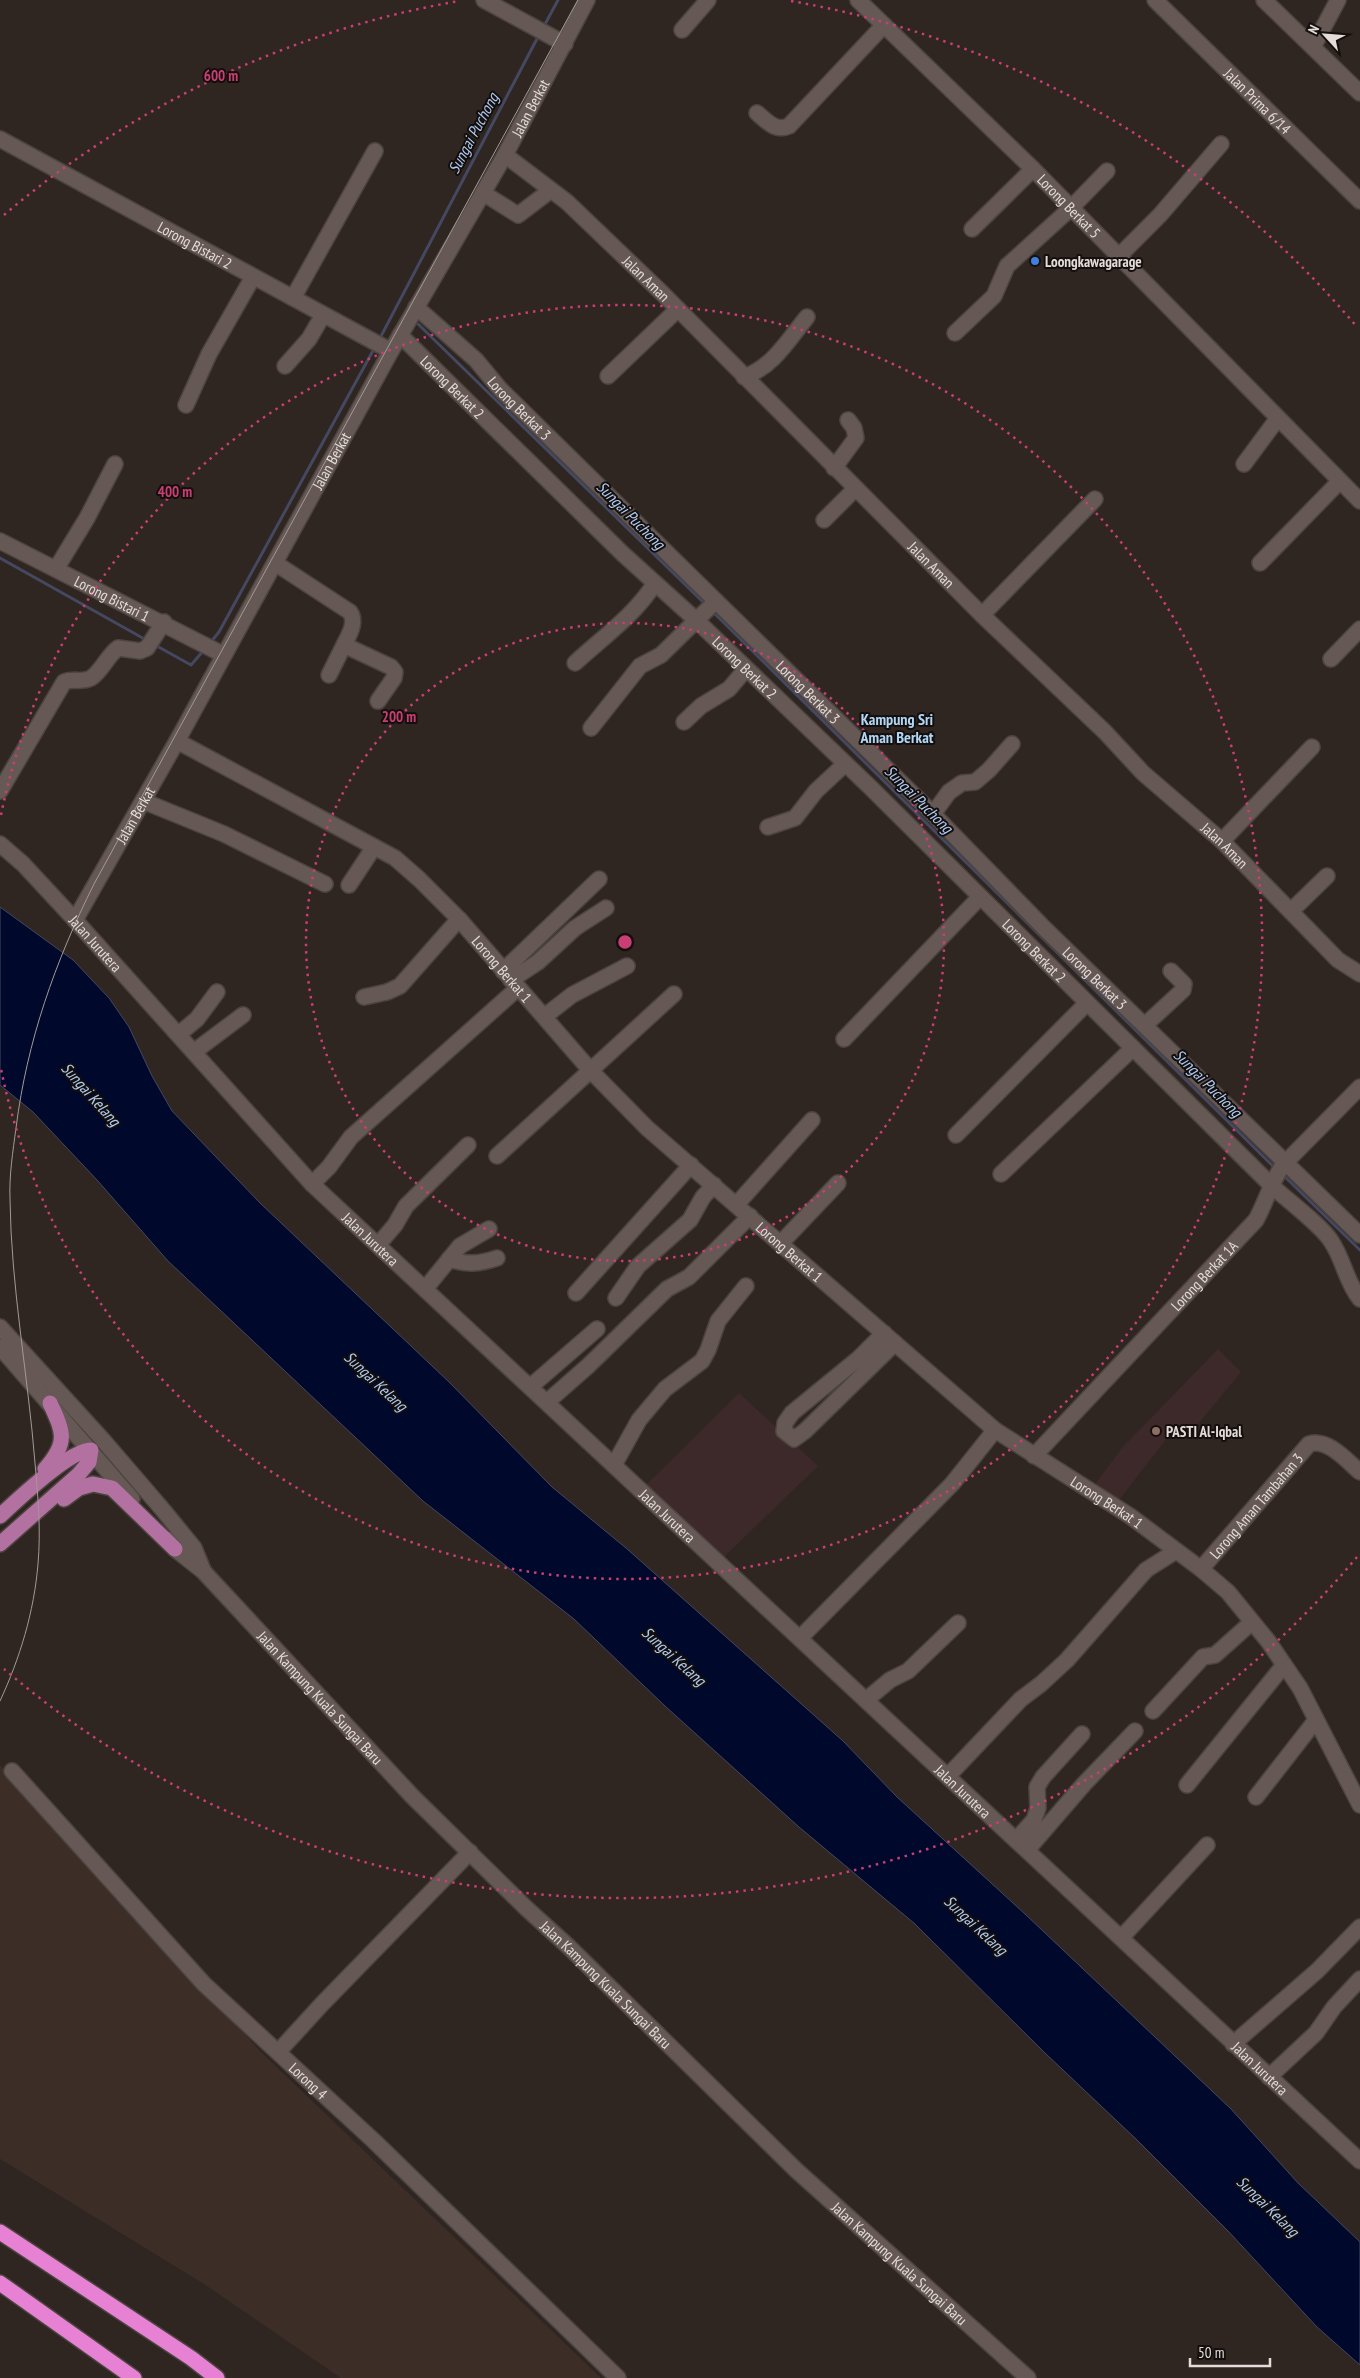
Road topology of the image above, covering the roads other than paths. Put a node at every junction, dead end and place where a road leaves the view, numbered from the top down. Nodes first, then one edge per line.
1 (484, 0) edge
2 (587, 0) edge
3 (708, 0) edge
4 (858, 0) edge
5 (1155, 0) edge
6 (1264, 0) edge
7 (1338, 0) edge
8 (884, 25) junction
9 (682, 30) dead end
10 (565, 44) junction
11 (1313, 47) junction
12 (1360, 93) edge
13 (757, 113) dead end
14 (0, 139) edge
15 (1221, 144) dead end
16 (375, 151) dead end
17 (505, 155) junction
18 (1033, 169) junction
19 (1107, 171) dead end
20 (551, 190) junction
21 (483, 193) junction
22 (1360, 201) edge
23 (1071, 208) junction
24 (972, 230) dead end
25 (1119, 256) junction
26 (253, 277) junction
27 (293, 298) junction
28 (416, 307) junction
29 (678, 309) junction
30 (323, 315) junction
31 (807, 317) dead end
32 (956, 333) dead end
33 (400, 335) junction
34 (387, 349) junction
35 (285, 366) dead end
36 (608, 376) dead end
37 (744, 377) junction
38 (186, 405) dead end
39 (1278, 418) junction
40 (848, 420) dead end
41 (115, 464) dead end
42 (1244, 464) dead end
43 (834, 468) junction
44 (1340, 481) junction
45 (855, 489) junction
46 (1094, 499) dead end
47 (1360, 501) edge
48 (824, 520) dead end
49 (0, 541) edge
50 (274, 563) junction
51 (1260, 563) dead end
52 (56, 569) junction
53 (656, 583) junction
54 (715, 603) junction
55 (982, 615) junction
56 (698, 618) junction
57 (164, 622) junction
58 (1360, 629) edge
59 (344, 645) junction
60 (220, 652) junction
61 (1331, 659) dead end
62 (575, 664) dead end
63 (746, 669) junction
64 (329, 675) dead end
65 (378, 701) dead end
66 (684, 722) dead end
67 (591, 728) dead end
68 (177, 741) junction
69 (1012, 744) dead end
70 (1312, 747) dead end
71 (846, 764) junction
72 (890, 771) junction
73 (871, 788) junction
74 (0, 791) edge
75 (143, 801) junction
76 (933, 814) junction
77 (768, 828) dead end
78 (1222, 841) junction
79 (0, 844) edge
80 (374, 847) junction
81 (1327, 876) dead end
82 (599, 879) dead end
83 (325, 884) dead end
84 (349, 885) dead end
85 (1004, 888) junction
86 (983, 901) junction
87 (606, 908) dead end
88 (1291, 911) junction
89 (459, 919) junction
90 (75, 920) junction
91 (1046, 930) junction
92 (1029, 946) junction
93 (627, 966) dead end
94 (1171, 971) dead end
95 (1360, 974) edge
96 (511, 980) junction
97 (217, 992) dead end
98 (674, 994) dead end
99 (364, 997) dead end
100 (1088, 1003) junction
101 (243, 1015) dead end
102 (544, 1016) junction
103 (1145, 1025) junction
104 (179, 1034) junction
105 (844, 1039) dead end
106 (1133, 1048) junction
107 (194, 1051) junction
108 (591, 1071) junction
109 (1360, 1087) edge
110 (812, 1120) dead end
111 (956, 1136) dead end
112 (468, 1145) dead end
113 (497, 1156) dead end
114 (691, 1165) junction
115 (1279, 1173) junction
116 (1001, 1174) dead end
117 (838, 1183) dead end
118 (312, 1184) junction
119 (714, 1185) junction
120 (737, 1204) junction
121 (750, 1216) junction
122 (488, 1229) dead end
123 (1360, 1235) edge
124 (781, 1243) junction
125 (378, 1245) junction
126 (497, 1258) dead end
127 (449, 1259) junction
128 (746, 1286) dead end
129 (425, 1289) junction
130 (576, 1293) dead end
131 (616, 1298) dead end
132 (1360, 1300) edge
133 (0, 1327) edge
134 (597, 1329) dead end
135 (890, 1338) junction
136 (0, 1347) edge
137 (29, 1358) junction
138 (530, 1387) junction
139 (546, 1402) junction
140 (50, 1403) junction
141 (995, 1430) junction
142 (91, 1450) junction
143 (1034, 1456) junction
144 (614, 1465) junction
145 (1360, 1472) edge
146 (2, 1514) edge
147 (23, 1525) junction
148 (175, 1525) junction
149 (0, 1544) edge
150 (175, 1549) junction
151 (1176, 1551) junction
152 (1201, 1569) junction
153 (203, 1571) junction
154 (1252, 1622) junction
155 (958, 1623) dead end
156 (800, 1638) junction
157 (1284, 1665) junction
158 (866, 1700) junction
159 (1153, 1711) dead end
160 (1316, 1720) junction
161 (1135, 1731) dead end
162 (1082, 1734) dead end
163 (12, 1771) dead end
164 (948, 1776) junction
165 (1188, 1785) dead end
166 (1256, 1797) dead end
167 (1360, 1805) edge
168 (1021, 1845) junction
169 (1207, 1845) dead end
170 (470, 1852) junction
171 (1360, 1927) edge
172 (1121, 1938) junction
173 (1360, 1979) edge
174 (1233, 2044) junction
175 (279, 2051) junction
176 (1270, 2077) junction
177 (1356, 2152) edge
178 (0, 2232) edge
179 (0, 2284) edge
180 (134, 2378) edge
181 (216, 2378) edge
182 (618, 2378) edge
183 (1028, 2378) edge

1 - 10 street
2 - 10 street, Jalan Berkat
3 - 9 street
4 - 8 street, Lorong Berkat 5
5 - 22 street, Jalan Prima 6/14
6 - 11 street
7 - 11 street
8 - 13 street
8 - 18 street, Lorong Berkat 5
10 - 17 street, Jalan Berkat
11 - 12 street
14 - 26 street, Lorong Bistari 2
15 - 25 street
16 - 27 street
17 - 20 street, Jalan Aman
17 - 21 street, Jalan Berkat
18 - 23 street, Lorong Berkat 5
18 - 24 street
19 - 23 street
20 - 21 street
20 - 29 street, Jalan Aman
21 - 28 street, Jalan Berkat
23 - 25 street, Lorong Berkat 5
23 - 32 street
25 - 39 street, Lorong Berkat 5
26 - 27 street, Lorong Bistari 2
26 - 38 street
27 - 30 street, Lorong Bistari 2
28 - 33 street, Jalan Berkat
28 - 54 street, Lorong Berkat 3
29 - 36 street
29 - 37 street, Jalan Aman
30 - 34 street, Lorong Bistari 2
30 - 35 street
31 - 37 street
33 - 34 street, Jalan Berkat
33 - 53 street, Lorong Berkat 2
34 - 50 street, Jalan Berkat
37 - 43 street, Jalan Aman
39 - 42 street
39 - 44 street, Lorong Berkat 5
40 - 43 street
41 - 52 street
43 - 45 street, Jalan Aman
44 - 47 street, Lorong Berkat 5
44 - 51 street
45 - 48 street
45 - 55 street, Jalan Aman
46 - 55 street
49 - 52 street, Lorong Bistari 1
50 - 59 street
50 - 60 street, Jalan Berkat
52 - 57 street, Lorong Bistari 1
53 - 56 street, Lorong Berkat 2
53 - 62 street
54 - 56 street
54 - 72 street, Lorong Berkat 3
55 - 78 street, Jalan Aman
56 - 63 street, Lorong Berkat 2
56 - 67 street
57 - 60 street, Lorong Bistari 1
57 - 74 street
58 - 61 street
59 - 64 street
59 - 65 street
60 - 68 street, Jalan Berkat
63 - 66 street
63 - 71 street, Lorong Berkat 2
68 - 75 street, Jalan Berkat
68 - 80 street, Lorong Berkat 1
69 - 76 street
70 - 78 street
71 - 73 street, Lorong Berkat 2
71 - 77 street
72 - 73 street
72 - 76 street, Lorong Berkat 3
73 - 86 street, Lorong Berkat 2
75 - 83 street
75 - 90 street, Jalan Berkat
76 - 85 street, Lorong Berkat 3
78 - 88 street, Jalan Aman
79 - 90 street, Jalan Jurutera
80 - 84 street
80 - 89 street, Lorong Berkat 1
81 - 88 street
82 - 96 street
85 - 86 street
85 - 91 street, Lorong Berkat 3
86 - 92 street, Lorong Berkat 2
86 - 105 street
87 - 96 street
88 - 95 street, Jalan Aman
89 - 96 street, Lorong Berkat 1
89 - 99 street
90 - 104 street, Jalan Jurutera
91 - 92 street
91 - 103 street, Lorong Berkat 3
92 - 100 street, Lorong Berkat 2
93 - 102 street
94 - 103 street
96 - 102 street, Lorong Berkat 1
96 - 118 street
97 - 104 street
98 - 108 street
100 - 106 street, Lorong Berkat 2
100 - 111 street
101 - 107 street
102 - 108 street, Lorong Berkat 1
103 - 115 street, Lorong Berkat 3
104 - 107 street, Jalan Jurutera
106 - 115 street, Lorong Berkat 2
106 - 116 street
107 - 118 street, Jalan Jurutera
108 - 113 street
108 - 114 street, Lorong Berkat 1
109 - 115 street, Lorong Berkat 1A
110 - 120 street
112 - 125 street
114 - 119 street, Lorong Berkat 1
114 - 130 street
115 - 123 street
115 - 132 street
115 - 143 street, Lorong Berkat 1A
117 - 124 street
118 - 125 street, Jalan Jurutera
119 - 120 street, Lorong Berkat 1
119 - 131 street
120 - 121 street, Lorong Berkat 1
121 - 124 street, Lorong Berkat 1
121 - 139 street
122 - 127 street
124 - 135 street, Lorong Berkat 1
125 - 129 street, Jalan Jurutera
126 - 127 street
127 - 129 street
128 - 144 street
129 - 138 street, Jalan Jurutera
133 - 137 street, Jalan Kampung Kuala Sungai Baru
134 - 138 street
135 - 135 street
135 - 141 street, Lorong Berkat 1
136 - 140 street, Jalan Kampung Kuala Sungai Baru
137 - 142 street
137 - 148 street, Jalan Kampung Kuala Sungai Baru
138 - 139 street, Jalan Jurutera
139 - 144 street, Jalan Jurutera
140 - 142 street, Jalan Kampung Kuala Sungai Baru
140 - 146 main road
141 - 143 street, Lorong Berkat 1
141 - 156 street
142 - 146 main road
142 - 147 main road
142 - 148 street
142 - 150 street, Jalan Kampung Kuala Sungai Baru
143 - 151 street, Lorong Berkat 1
144 - 156 street, Jalan Jurutera
145 - 152 street, Lorong Aman Tambahan 3
147 - 149 main road
147 - 150 main road
148 - 153 street, Jalan Kampung Kuala Sungai Baru
150 - 153 street, Jalan Kampung Kuala Sungai Baru
151 - 152 street, Lorong Berkat 1
151 - 164 street
152 - 154 street, Lorong Berkat 1
153 - 170 street, Jalan Kampung Kuala Sungai Baru
154 - 157 street, Lorong Berkat 1
154 - 159 street
155 - 158 street
156 - 158 street, Jalan Jurutera
157 - 160 street, Lorong Berkat 1
157 - 165 street
158 - 164 street, Jalan Jurutera
160 - 166 street
160 - 167 street, Lorong Berkat 1
161 - 168 street
162 - 168 street
163 - 175 street, Lorong 4
164 - 168 street, Jalan Jurutera
168 - 172 street, Jalan Jurutera
169 - 172 street
170 - 175 street
170 - 183 street, Jalan Kampung Kuala Sungai Baru
171 - 174 street
172 - 174 street, Jalan Jurutera
173 - 176 street
174 - 176 street, Jalan Jurutera
175 - 182 street, Lorong 4
176 - 177 street, Jalan Jurutera
178 - 181 highway
179 - 180 highway

